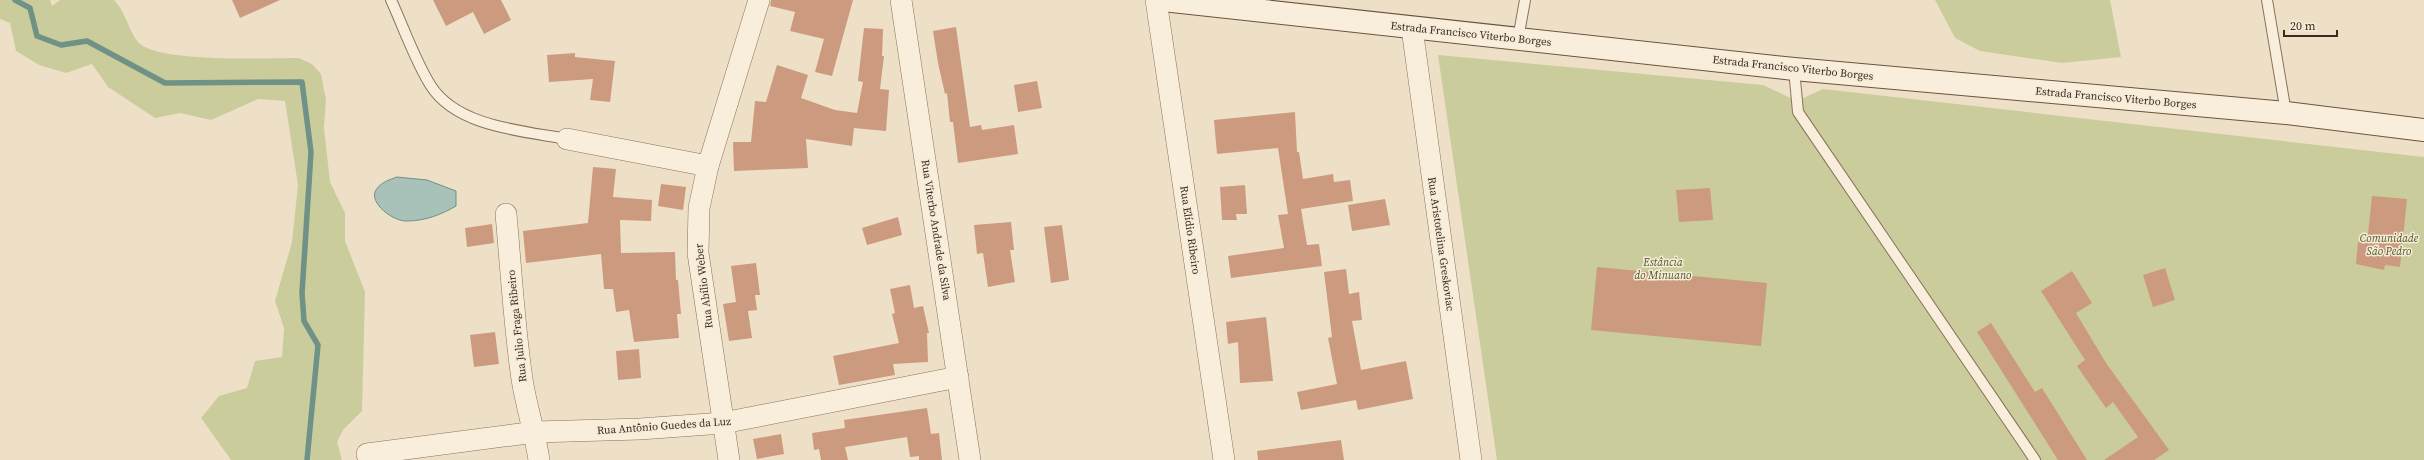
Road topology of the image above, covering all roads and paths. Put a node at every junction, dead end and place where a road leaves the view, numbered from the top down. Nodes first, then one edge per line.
1 (391, 0) edge
2 (759, 0) edge
3 (901, 0) edge
4 (1156, 0) edge
5 (1163, 0) edge
6 (1525, 0) edge
7 (2267, 0) edge
8 (1213, 3) edge
9 (1412, 28) junction
10 (1518, 39) junction
11 (1794, 69) junction
12 (2286, 114) junction
13 (2424, 130) edge
14 (567, 139) joint
15 (708, 166) junction
16 (506, 214) dead end
17 (958, 377) junction
18 (723, 423) junction
19 (535, 432) junction
20 (367, 454) dead end
21 (420, 454) edge
22 (539, 460) edge
23 (729, 460) edge
24 (970, 460) edge
25 (1224, 460) edge
26 (1471, 460) edge
27 (2035, 460) edge

1 - 14 lane
2 - 15 street, Rua Abílio Weber
3 - 17 street, Rua Viterbo Andrade da Silva
4 - 25 street, Rua Elídio Ribeiro
5 - 8 street, Estrada Francisco Viterbo Borges
6 - 10 lane
7 - 12 lane
8 - 9 street, Estrada Francisco Viterbo Borges
9 - 10 street, Estrada Francisco Viterbo Borges
9 - 26 street, Rua Aristotelina Greskoviac
10 - 11 street, Estrada Francisco Viterbo Borges
11 - 12 street, Estrada Francisco Viterbo Borges
11 - 27 lane
12 - 13 street, Estrada Francisco Viterbo Borges
14 - 15 street
15 - 18 street, Rua Abílio Weber
16 - 19 street, Rua Julio Fraga Ribeiro
17 - 18 street, Rua Antônio Guedes da Luz
17 - 24 street, Rua Viterbo Andrade da Silva
18 - 19 street, Rua Antônio Guedes da Luz
18 - 23 street, Rua Abílio Weber
19 - 21 street, Rua Antônio Guedes da Luz
19 - 22 street, Rua Julio Fraga Ribeiro
20 - 21 street, Rua Antônio Guedes da Luz

